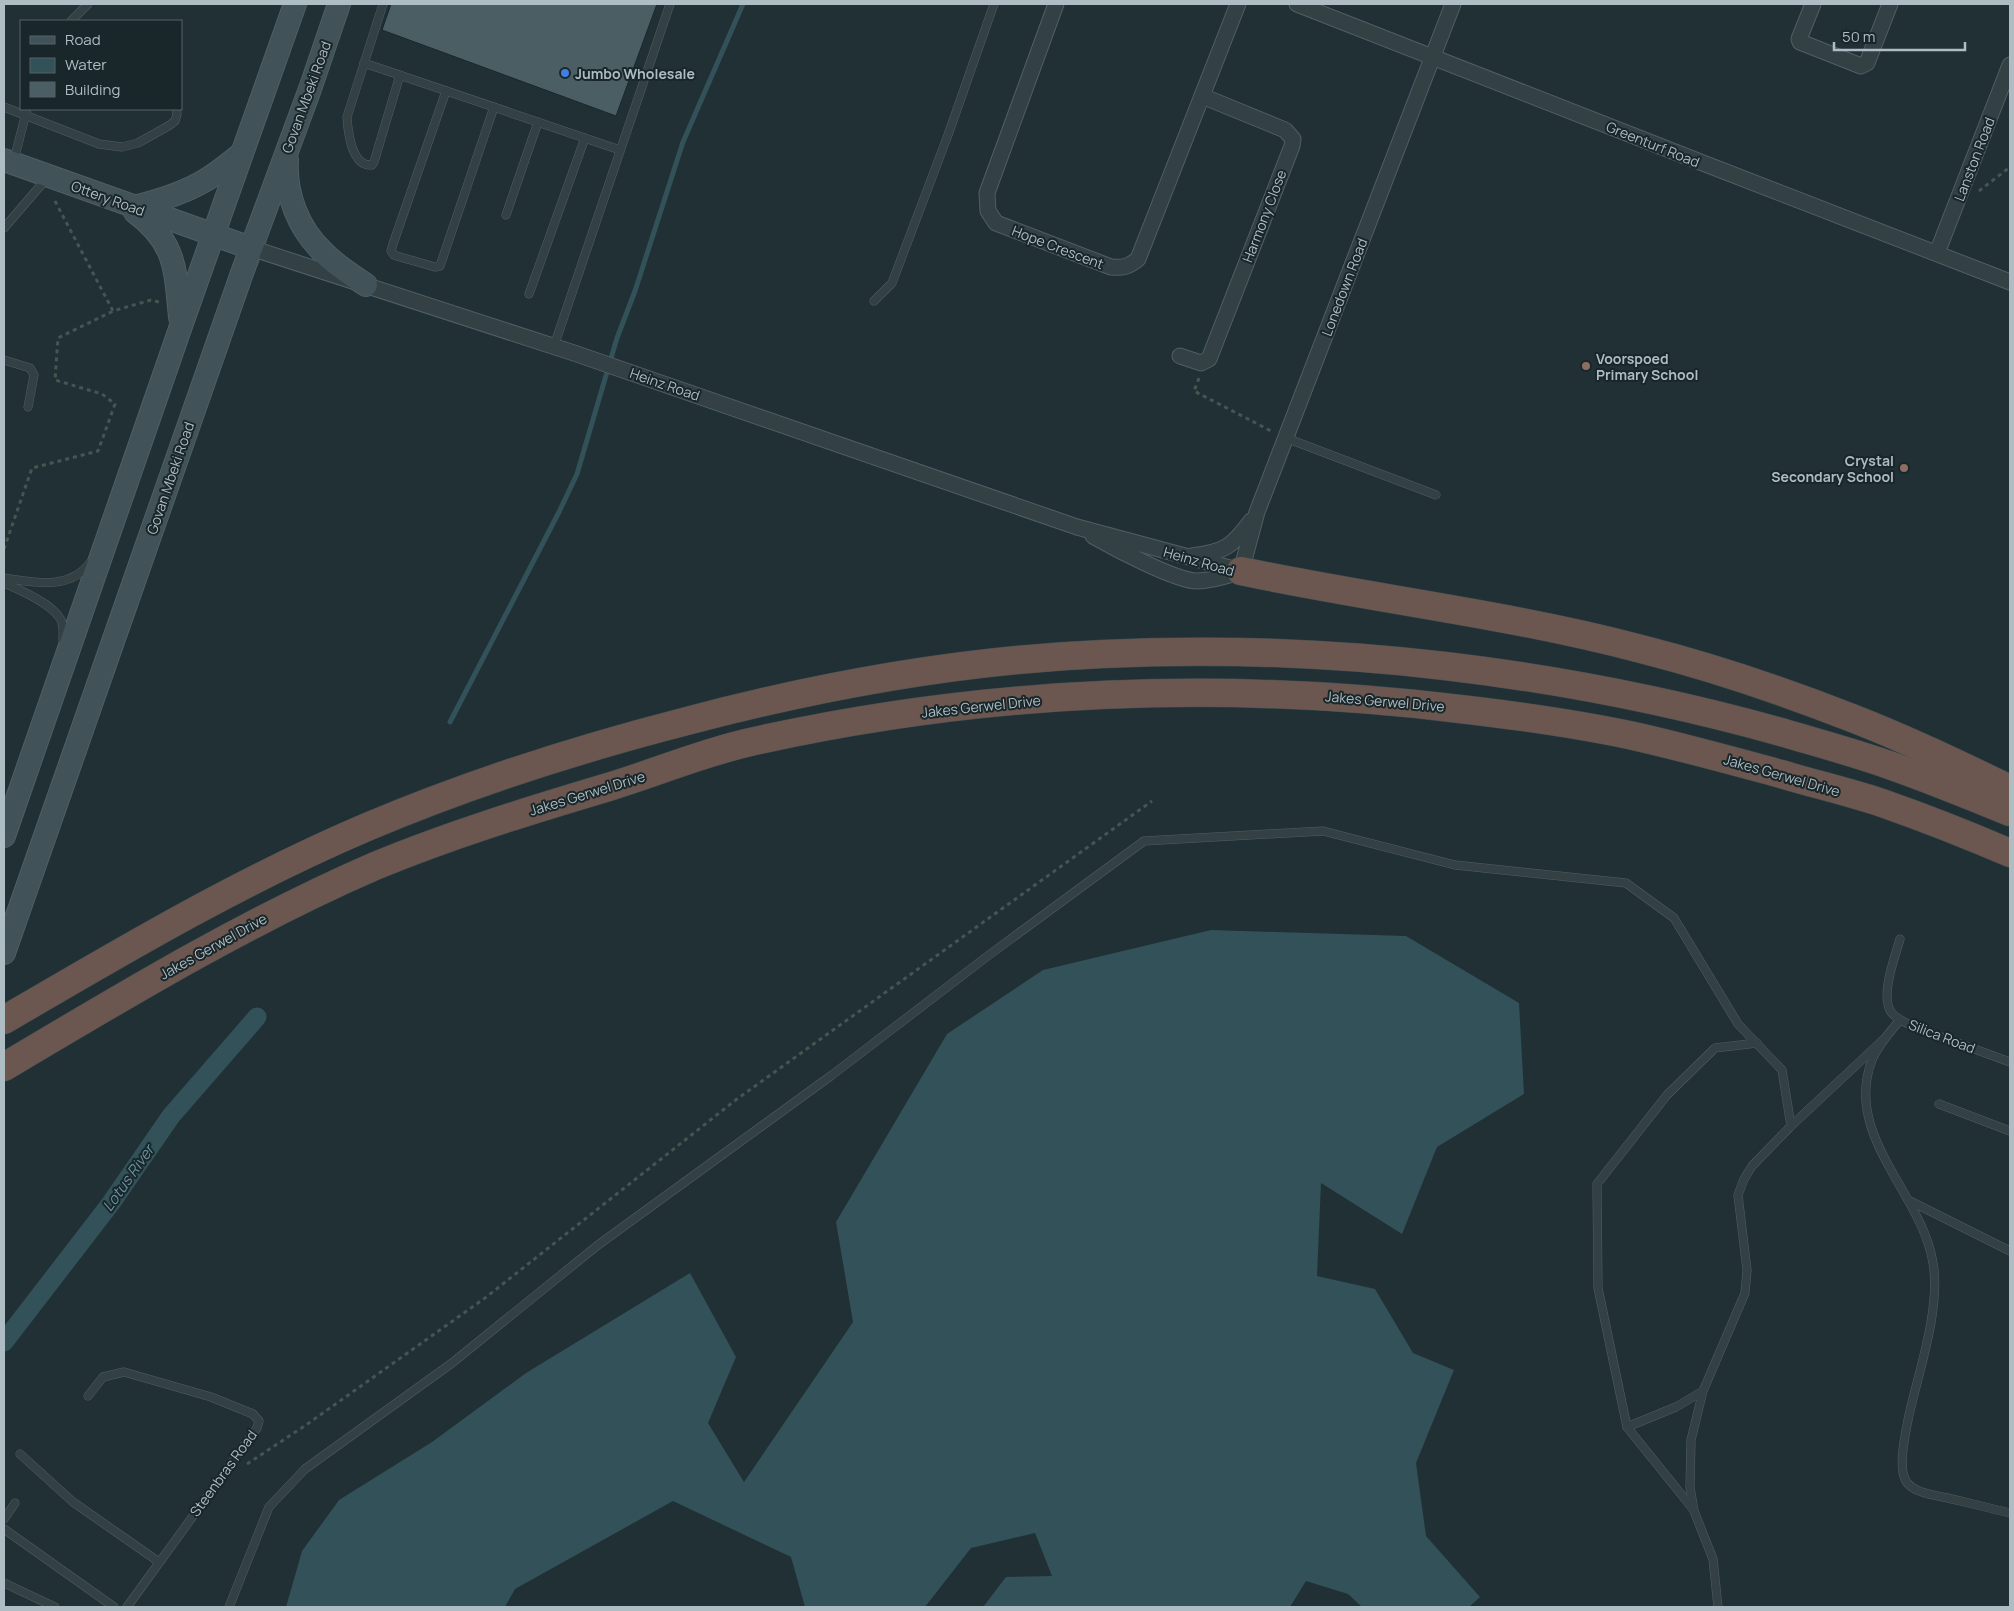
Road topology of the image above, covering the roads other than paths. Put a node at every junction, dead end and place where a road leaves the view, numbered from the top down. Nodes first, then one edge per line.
1 (296, 4) edge
2 (338, 4) edge
3 (383, 4) edge
4 (670, 4) edge
5 (994, 4) edge
6 (1056, 4) edge
7 (1238, 4) edge
8 (1297, 4) edge
9 (1453, 4) edge
10 (1812, 4) edge
11 (1890, 4) edge
12 (84, 5) edge
13 (1313, 7) edge
14 (72, 20) edge
15 (1433, 56) junction
16 (364, 63) junction
17 (2010, 65) edge
18 (400, 75) junction
19 (446, 91) junction
20 (1202, 96) junction
21 (4, 107) edge
22 (494, 107) junction
23 (176, 110) edge
24 (26, 113) edge
25 (538, 122) junction
26 (585, 138) junction
27 (288, 146) junction
28 (620, 150) junction
29 (242, 153) junction
30 (8, 162) edge
31 (49, 176) junction
32 (128, 205) junction
33 (506, 216) dead end
34 (4, 228) edge
35 (213, 235) junction
36 (251, 248) junction
37 (1937, 253) junction
38 (2010, 282) edge
39 (366, 285) junction
40 (528, 294) dead end
41 (874, 301) dead end
42 (181, 326) junction
43 (554, 346) junction
44 (1180, 356) dead end
45 (4, 360) edge
46 (28, 408) dead end
47 (1286, 438) junction
48 (1436, 495) dead end
49 (1257, 512) junction
50 (1077, 527) junction
51 (105, 544) junction
52 (1186, 557) junction
53 (1240, 571) junction
54 (4, 578) edge
55 (4, 583) edge
56 (63, 665) junction
57 (2010, 789) edge
58 (2010, 812) edge
59 (4, 836) edge
60 (2010, 853) edge
61 (1900, 939) dead end
62 (4, 953) edge
63 (4, 1020) edge
64 (1900, 1020) junction
65 (1883, 1040) junction
66 (1757, 1043) junction
67 (2010, 1062) edge
68 (4, 1067) edge
69 (1939, 1104) dead end
70 (1791, 1126) junction
71 (2010, 1131) edge
72 (1908, 1200) junction
73 (2010, 1251) edge
74 (1703, 1391) junction
75 (88, 1396) dead end
76 (1626, 1427) junction
77 (20, 1454) dead end
78 (15, 1503) dead end
79 (1694, 1511) junction
80 (2010, 1513) edge
81 (4, 1519) edge
82 (4, 1529) edge
83 (159, 1562) junction
84 (4, 1583) edge
85 (55, 1607) edge
86 (114, 1607) edge
87 (127, 1607) edge
88 (229, 1607) edge
89 (1718, 1607) edge

1 - 29 main road
2 - 27 main road, Govan Mbeki Road
3 - 16 lane
4 - 28 lane
5 - 41 lane
6 - 20 street, Hope Crescent
7 - 20 street, Hope Crescent
8 - 13 street, Greenturf Road
9 - 15 street, Lonedown Road
10 - 11 street
12 - 14 lane
13 - 15 street, Greenturf Road
15 - 37 street, Greenturf Road
15 - 47 street, Lonedown Road
16 - 18 lane
16 - 18 lane
17 - 37 street, Lanston Road
18 - 19 lane
19 - 22 lane
19 - 22 lane
20 - 44 street, Harmony Close
21 - 24 lane
22 - 25 lane
23 - 24 lane
24 - 30 lane
25 - 26 lane
25 - 33 lane
26 - 28 lane
26 - 40 lane
27 - 36 main road, Govan Mbeki Road
27 - 39 main road
28 - 43 lane
29 - 32 main road
29 - 35 main road
30 - 31 main road, Ottery Road
31 - 32 main road, Ottery Road
31 - 34 lane
32 - 35 main road, Ottery Road
32 - 42 main road
35 - 36 main road, Ottery Road
35 - 42 main road
36 - 39 street, Heinz Road
36 - 62 main road, Govan Mbeki Road
37 - 38 street, Greenturf Road
39 - 43 street, Heinz Road
42 - 51 main road
43 - 50 street, Heinz Road
45 - 46 lane
47 - 48 lane
47 - 49 street, Lonedown Road
49 - 52 street
49 - 53 street, Lonedown Road
50 - 52 street, Heinz Road
50 - 53 street, Heinz Road
51 - 54 lane
51 - 56 main road
52 - 53 street, Heinz Road
53 - 57 highway
55 - 56 lane
56 - 59 main road
58 - 63 highway
60 - 68 highway, Jakes Gerwel Drive
61 - 64 lane, Silica Road
64 - 65 lane
64 - 67 lane, Silica Road
65 - 70 lane
65 - 72 lane
66 - 70 lane
66 - 76 lane
66 - 88 lane
69 - 71 lane
70 - 74 lane
72 - 73 lane
72 - 80 lane
74 - 76 lane
74 - 79 lane
75 - 83 lane, Steenbras Road
76 - 79 lane
77 - 83 lane
78 - 81 lane
79 - 89 lane
82 - 86 lane
83 - 87 lane, Steenbras Road
84 - 85 lane

